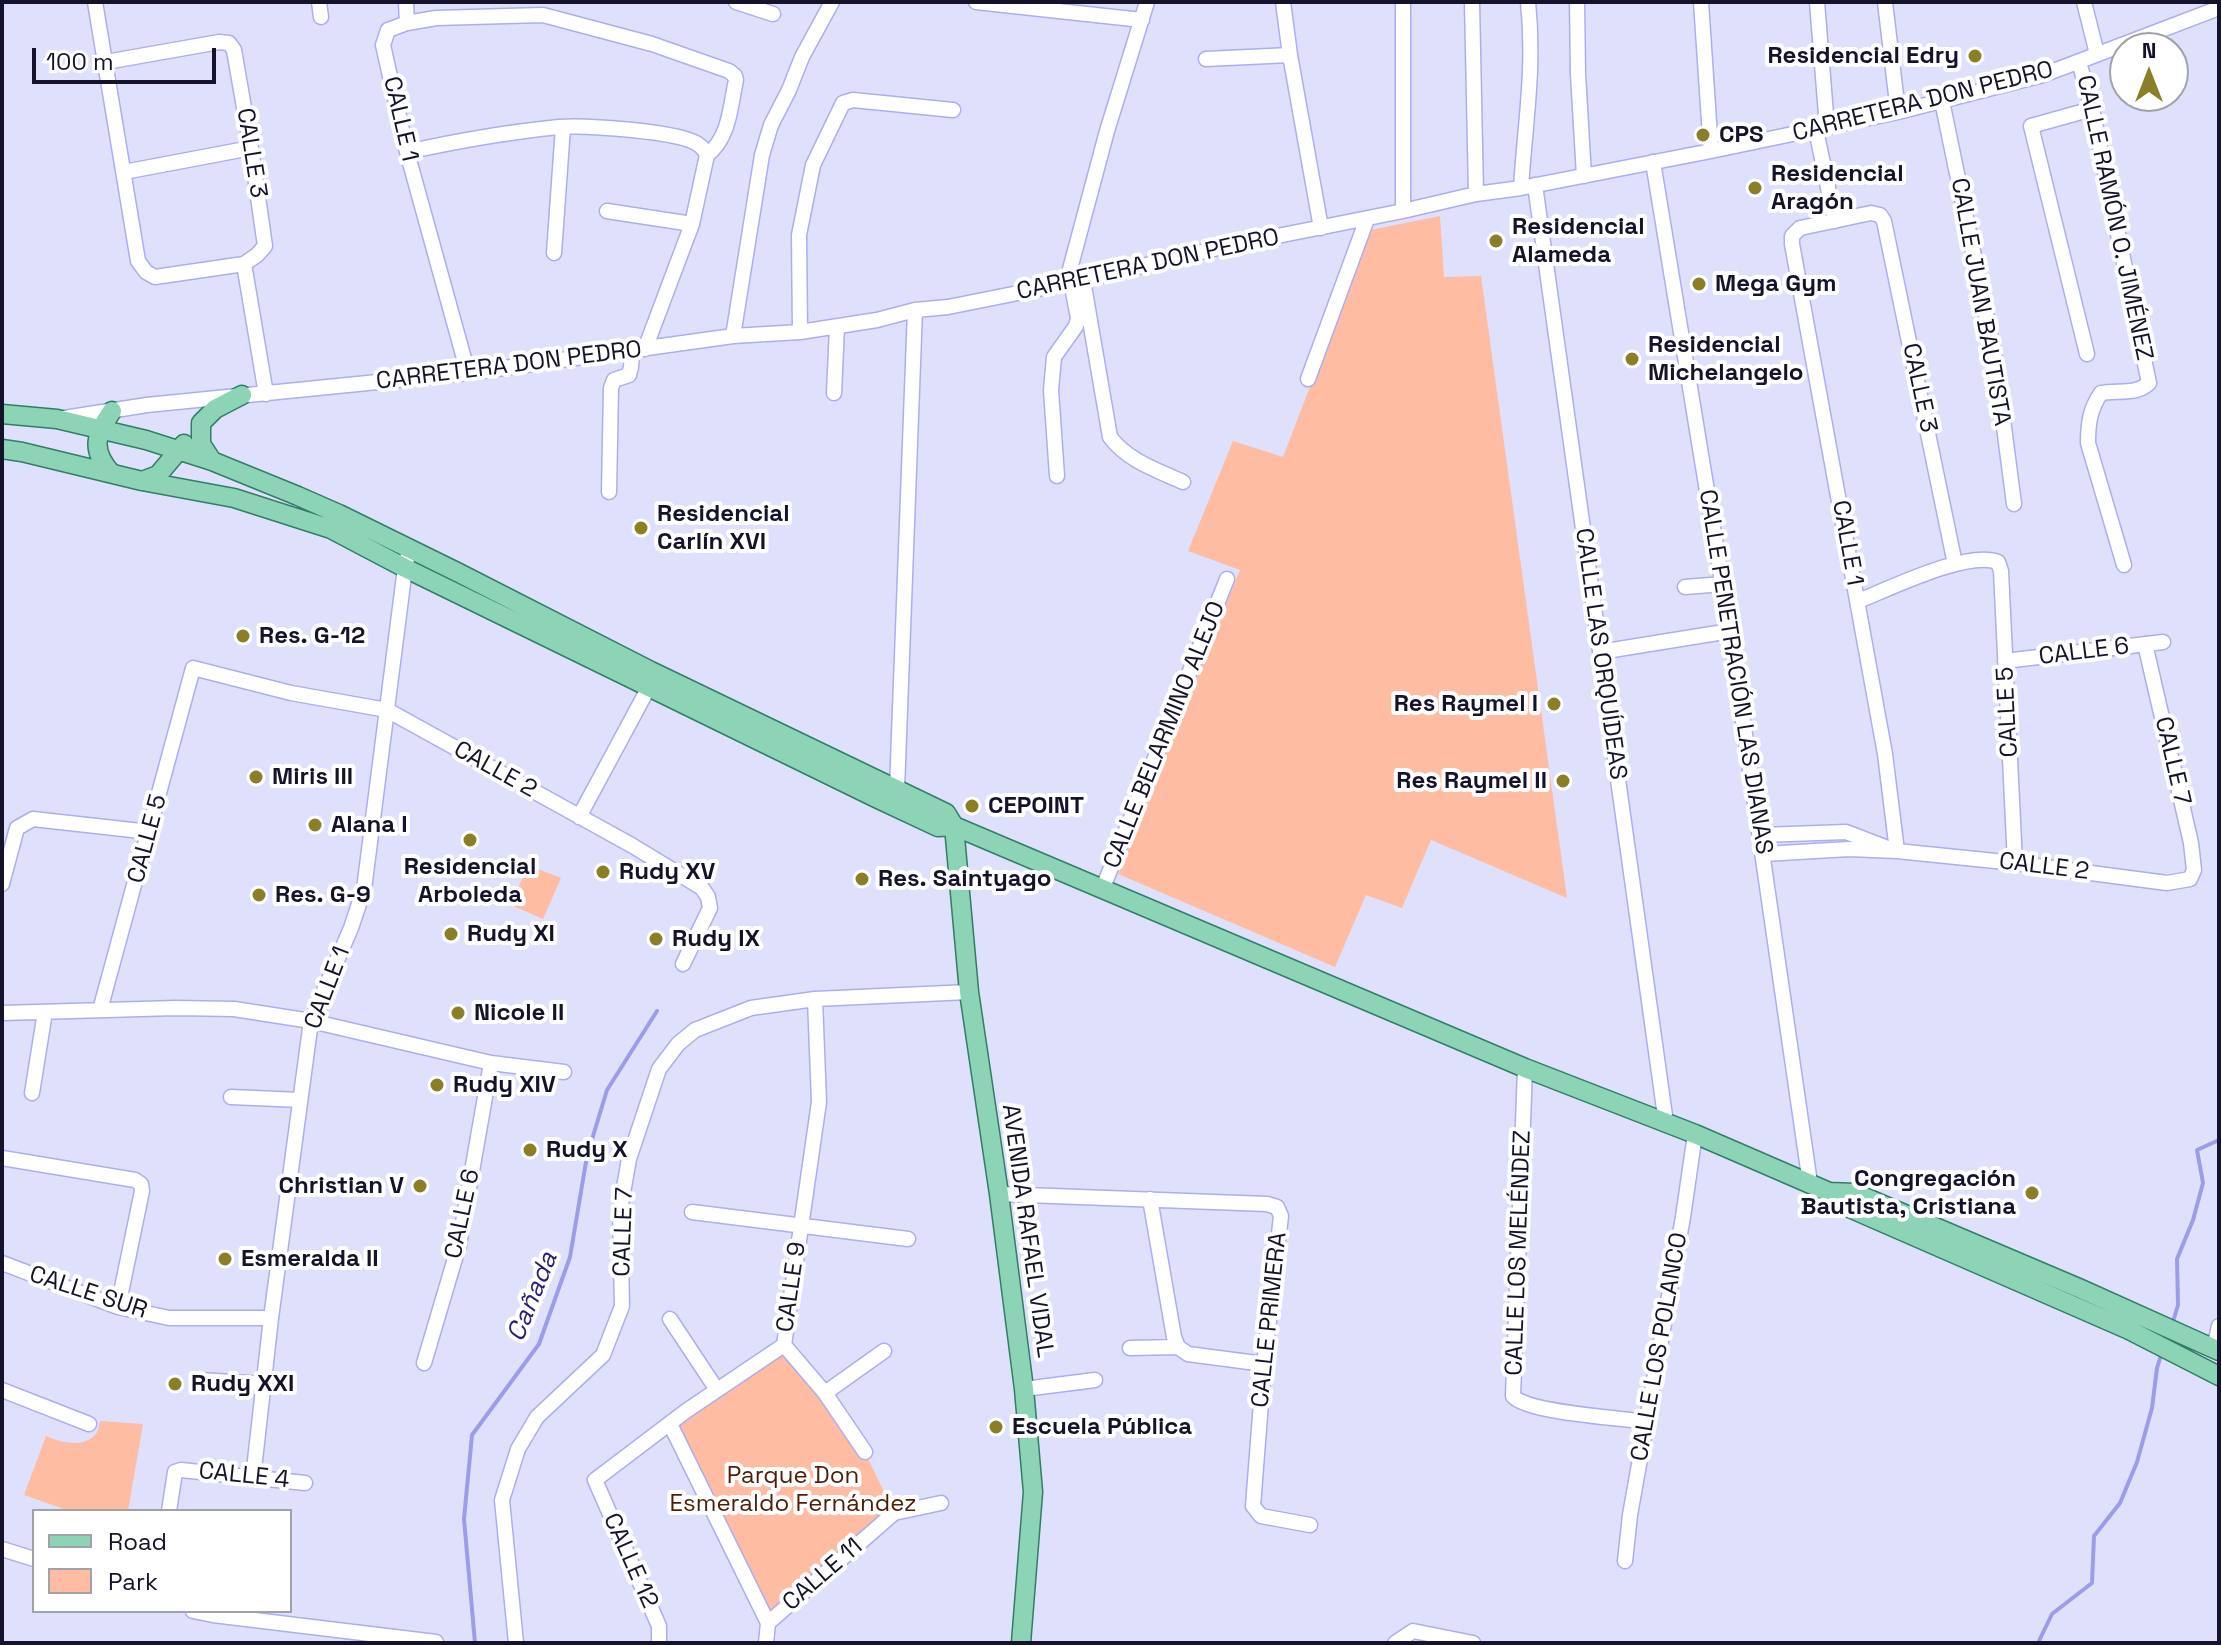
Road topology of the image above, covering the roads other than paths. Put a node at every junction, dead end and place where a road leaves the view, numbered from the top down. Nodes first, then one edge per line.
1 (95, 2) edge
2 (406, 2) edge
3 (736, 2) edge
4 (832, 2) edge
5 (976, 2) edge
6 (1147, 2) edge
7 (1283, 2) edge
8 (1403, 2) edge
9 (1472, 2) edge
10 (1528, 2) edge
11 (1577, 2) edge
12 (1701, 2) edge
13 (1817, 2) edge
14 (1885, 2) edge
15 (2084, 2) edge
16 (2219, 8) edge
17 (546, 9) edge
18 (773, 14) dead end
19 (1142, 20) junction
20 (407, 23) junction
21 (2097, 54) junction
22 (1290, 55) junction
23 (1206, 59) dead end
24 (106, 62) junction
25 (2079, 62) junction
26 (1942, 101) junction
27 (2092, 109) junction
28 (953, 110) dead end
29 (1898, 112) junction
30 (563, 127) junction
31 (1821, 128) junction
32 (251, 148) junction
33 (1711, 151) junction
34 (407, 152) junction
35 (707, 155) junction
36 (1653, 162) junction
37 (124, 172) junction
38 (1584, 176) junction
39 (1528, 187) junction
40 (1476, 194) junction
41 (607, 211) dead end
42 (1403, 211) junction
43 (1367, 219) junction
44 (1835, 221) junction
45 (692, 224) junction
46 (1321, 228) junction
47 (554, 253) dead end
48 (244, 264) junction
49 (1073, 282) junction
50 (915, 310) junction
51 (837, 327) junction
52 (800, 332) junction
53 (733, 336) junction
54 (638, 350) junction
55 (2087, 354) dead end
56 (468, 373) junction
57 (1308, 379) dead end
58 (834, 393) dead end
59 (266, 394) junction
60 (242, 395) junction
61 (112, 411) junction
62 (2, 414) edge
63 (57, 419) junction
64 (201, 423) junction
65 (101, 430) junction
66 (2, 449) edge
67 (179, 450) junction
68 (212, 461) junction
69 (111, 473) junction
70 (1057, 476) dead end
71 (142, 481) junction
72 (1183, 482) dead end
73 (609, 492) dead end
74 (2014, 504) dead end
75 (335, 522) junction
76 (407, 559) junction
77 (1955, 564) junction
78 (2124, 565) dead end
79 (1227, 579) dead end
80 (1723, 584) junction
81 (1685, 587) dead end
82 (1858, 601) junction
83 (1730, 631) junction
84 (2163, 642) dead end
85 (2145, 644) junction
86 (1600, 652) junction
87 (2005, 661) junction
88 (193, 668) joint
89 (650, 679) junction
90 (387, 710) junction
91 (897, 789) junction
92 (579, 817) junction
93 (954, 826) junction
94 (150, 832) junction
95 (1761, 835) junction
96 (1897, 851) junction
97 (1764, 854) junction
98 (2015, 863) junction
99 (2190, 879) joint
100 (2, 884) edge
101 (1102, 890) junction
102 (683, 964) dead end
103 (969, 992) junction
104 (815, 999) junction
105 (100, 1010) junction
106 (45, 1012) junction
107 (2, 1013) edge
108 (311, 1021) junction
109 (491, 1063) junction
110 (1525, 1068) junction
111 (564, 1072) dead end
112 (32, 1093) dead end
113 (231, 1097) dead end
114 (300, 1100) junction
115 (1666, 1123) junction
116 (1695, 1134) junction
117 (2, 1158) edge
118 (1810, 1183) junction
119 (999, 1194) junction
120 (1150, 1199) junction
121 (692, 1212) dead end
122 (800, 1225) junction
123 (908, 1239) dead end
124 (2, 1263) edge
125 (118, 1307) junction
126 (271, 1318) junction
127 (670, 1319) dead end
128 (2132, 1322) junction
129 (2219, 1326) edge
130 (784, 1345) junction
131 (1178, 1347) junction
132 (1130, 1348) dead end
133 (2212, 1348) edge
134 (884, 1351) dead end
135 (424, 1363) dead end
136 (1264, 1364) junction
137 (2219, 1376) edge
138 (200, 1380) dead end
139 (1095, 1380) dead end
140 (264, 1384) junction
141 (1024, 1389) junction
142 (2, 1390) edge
143 (717, 1390) junction
144 (825, 1393) junction
145 (1647, 1422) junction
146 (89, 1424) dead end
147 (670, 1424) junction
148 (865, 1452) dead end
149 (253, 1478) junction
150 (595, 1480) joint
151 (305, 1483) dead end
152 (941, 1503) dead end
153 (169, 1509) edge
154 (1310, 1525) dead end
155 (2, 1549) edge
156 (32, 1558) edge
157 (1625, 1561) dead end
158 (203, 1613) edge
159 (768, 1623) junction
160 (360, 1638) edge
161 (1399, 1640) edge
162 (436, 1642) edge
163 (516, 1643) edge
164 (659, 1643) edge
165 (766, 1643) edge
166 (1021, 1643) edge
167 (1473, 1643) edge

1 - 24 street
2 - 20 street
3 - 18 street
4 - 53 street
5 - 19 street
6 - 19 street
7 - 22 street
8 - 42 street
9 - 40 street
10 - 39 street, CALLE LAS ORQUÍDEAS
11 - 38 street
12 - 33 street
13 - 31 street
14 - 29 street
15 - 21 street
16 - 21 street, CARRETERA DON PEDRO
17 - 20 street
17 - 35 street
19 - 49 street
20 - 34 street, CALLE 1
21 - 25 street, CARRETERA DON PEDRO
22 - 23 street
22 - 46 street
24 - 32 street, CALLE 3
24 - 37 street
25 - 26 street, CARRETERA DON PEDRO
25 - 27 street, CALLE RAMÓN O. JIMÉNEZ
26 - 29 street, CARRETERA DON PEDRO
26 - 74 street, CALLE JUAN BAUTISTA
27 - 55 street
27 - 78 street, CALLE RAMÓN O. JIMÉNEZ
28 - 52 street
29 - 31 street, CARRETERA DON PEDRO
30 - 34 street
30 - 35 street
30 - 47 street
31 - 33 street, CARRETERA DON PEDRO
31 - 44 street
32 - 37 street
32 - 48 street, CALLE 3
33 - 36 street, CARRETERA DON PEDRO
34 - 56 street, CALLE 1
35 - 45 street
36 - 38 street, CARRETERA DON PEDRO
36 - 80 street, CALLE PENETRACIÓN LAS DIANAS
37 - 48 street
38 - 39 street, CARRETERA DON PEDRO
39 - 40 street, CARRETERA DON PEDRO
39 - 86 street, CALLE LAS ORQUÍDEAS
40 - 42 street, CARRETERA DON PEDRO
41 - 45 street
42 - 43 street, CARRETERA DON PEDRO
43 - 46 street, CARRETERA DON PEDRO
43 - 57 street
44 - 77 street, CALLE 3
44 - 82 street, CALLE 1
45 - 54 street
46 - 49 street, CARRETERA DON PEDRO
48 - 59 street
49 - 50 street, CARRETERA DON PEDRO
49 - 70 street
49 - 72 street
50 - 51 street, CARRETERA DON PEDRO
50 - 91 street
51 - 52 street, CARRETERA DON PEDRO
51 - 58 street
52 - 53 street, CARRETERA DON PEDRO
53 - 54 street, CARRETERA DON PEDRO
54 - 56 street, CARRETERA DON PEDRO
54 - 73 street
56 - 59 street, CARRETERA DON PEDRO
59 - 60 street, CARRETERA DON PEDRO
60 - 61 street, CARRETERA DON PEDRO
60 - 64 main road
61 - 63 street, CARRETERA DON PEDRO
61 - 65 main road
62 - 63 main road
63 - 65 main road
64 - 67 main road
64 - 68 main road
65 - 67 main road
65 - 69 main road
66 - 69 main road
67 - 68 main road
67 - 71 main road
68 - 75 main road
69 - 71 main road
71 - 75 main road
75 - 76 main road
76 - 89 main road
76 - 90 street, CALLE 1
77 - 82 street
77 - 87 street, CALLE 5
79 - 101 street, CALLE BELARMINO ALEJO
80 - 81 street
80 - 83 street, CALLE PENETRACIÓN LAS DIANAS
82 - 96 street, CALLE 1
83 - 86 street
83 - 95 street, CALLE PENETRACIÓN LAS DIANAS
84 - 85 street, CALLE 6
85 - 87 street, CALLE 6
85 - 99 street, CALLE 7
86 - 115 street, CALLE LAS ORQUÍDEAS
87 - 98 street, CALLE 5
88 - 90 street, CALLE 2
88 - 94 street, CALLE 5
89 - 91 main road
89 - 92 street
89 - 93 main road
90 - 92 street, CALLE 2
90 - 108 street, CALLE 1
91 - 93 main road
92 - 102 street, CALLE 2
93 - 101 main road
93 - 103 main road, AVENIDA RAFAEL VIDAL
94 - 100 street
94 - 105 street, CALLE 5
95 - 96 street, CALLE 2
95 - 97 street, CALLE PENETRACIÓN LAS DIANAS
96 - 97 street, CALLE 2
96 - 98 street, CALLE 2
97 - 118 street, CALLE PENETRACIÓN LAS DIANAS
98 - 99 street, CALLE 2
101 - 110 main road
103 - 104 street, CALLE 7
103 - 119 main road, AVENIDA RAFAEL VIDAL
104 - 122 street, CALLE 9
104 - 163 street, CALLE 7
105 - 106 street
105 - 108 street
106 - 107 street
106 - 112 street
108 - 109 street
108 - 114 street, CALLE 1
109 - 111 street
109 - 135 street, CALLE 6
110 - 115 main road
110 - 145 street, CALLE LOS MELÉNDEZ
113 - 114 street
114 - 126 street, CALLE 1
115 - 116 main road
116 - 118 main road
116 - 145 street, CALLE LOS POLANCO
117 - 125 street
118 - 128 main road
119 - 120 street, CALLE PRIMERA
119 - 141 main road, AVENIDA RAFAEL VIDAL
120 - 131 street
120 - 136 street, CALLE PRIMERA
121 - 122 street
122 - 123 street
122 - 130 street, CALLE 9
124 - 125 street, CALLE SUR
125 - 126 street, CALLE SUR
126 - 140 street, CALLE 1
127 - 143 street
128 - 133 main road
128 - 137 main road
129 - 133 street
130 - 143 street, CALLE 9
130 - 144 street
131 - 132 street
131 - 136 street
134 - 144 street
136 - 154 street, CALLE PRIMERA
138 - 140 street
139 - 141 street
140 - 149 street, CALLE 1
141 - 166 main road, AVENIDA RAFAEL VIDAL
142 - 146 street
143 - 147 street, CALLE 9
144 - 148 street
145 - 157 street, CALLE LOS POLANCO
147 - 150 street, CALLE 9
147 - 159 street
149 - 151 street, CALLE 4
149 - 153 street, CALLE 4
150 - 164 street, CALLE 12
152 - 159 street, CALLE 11
155 - 156 street
158 - 160 street
159 - 165 street, CALLE 11
160 - 162 street
161 - 167 street

